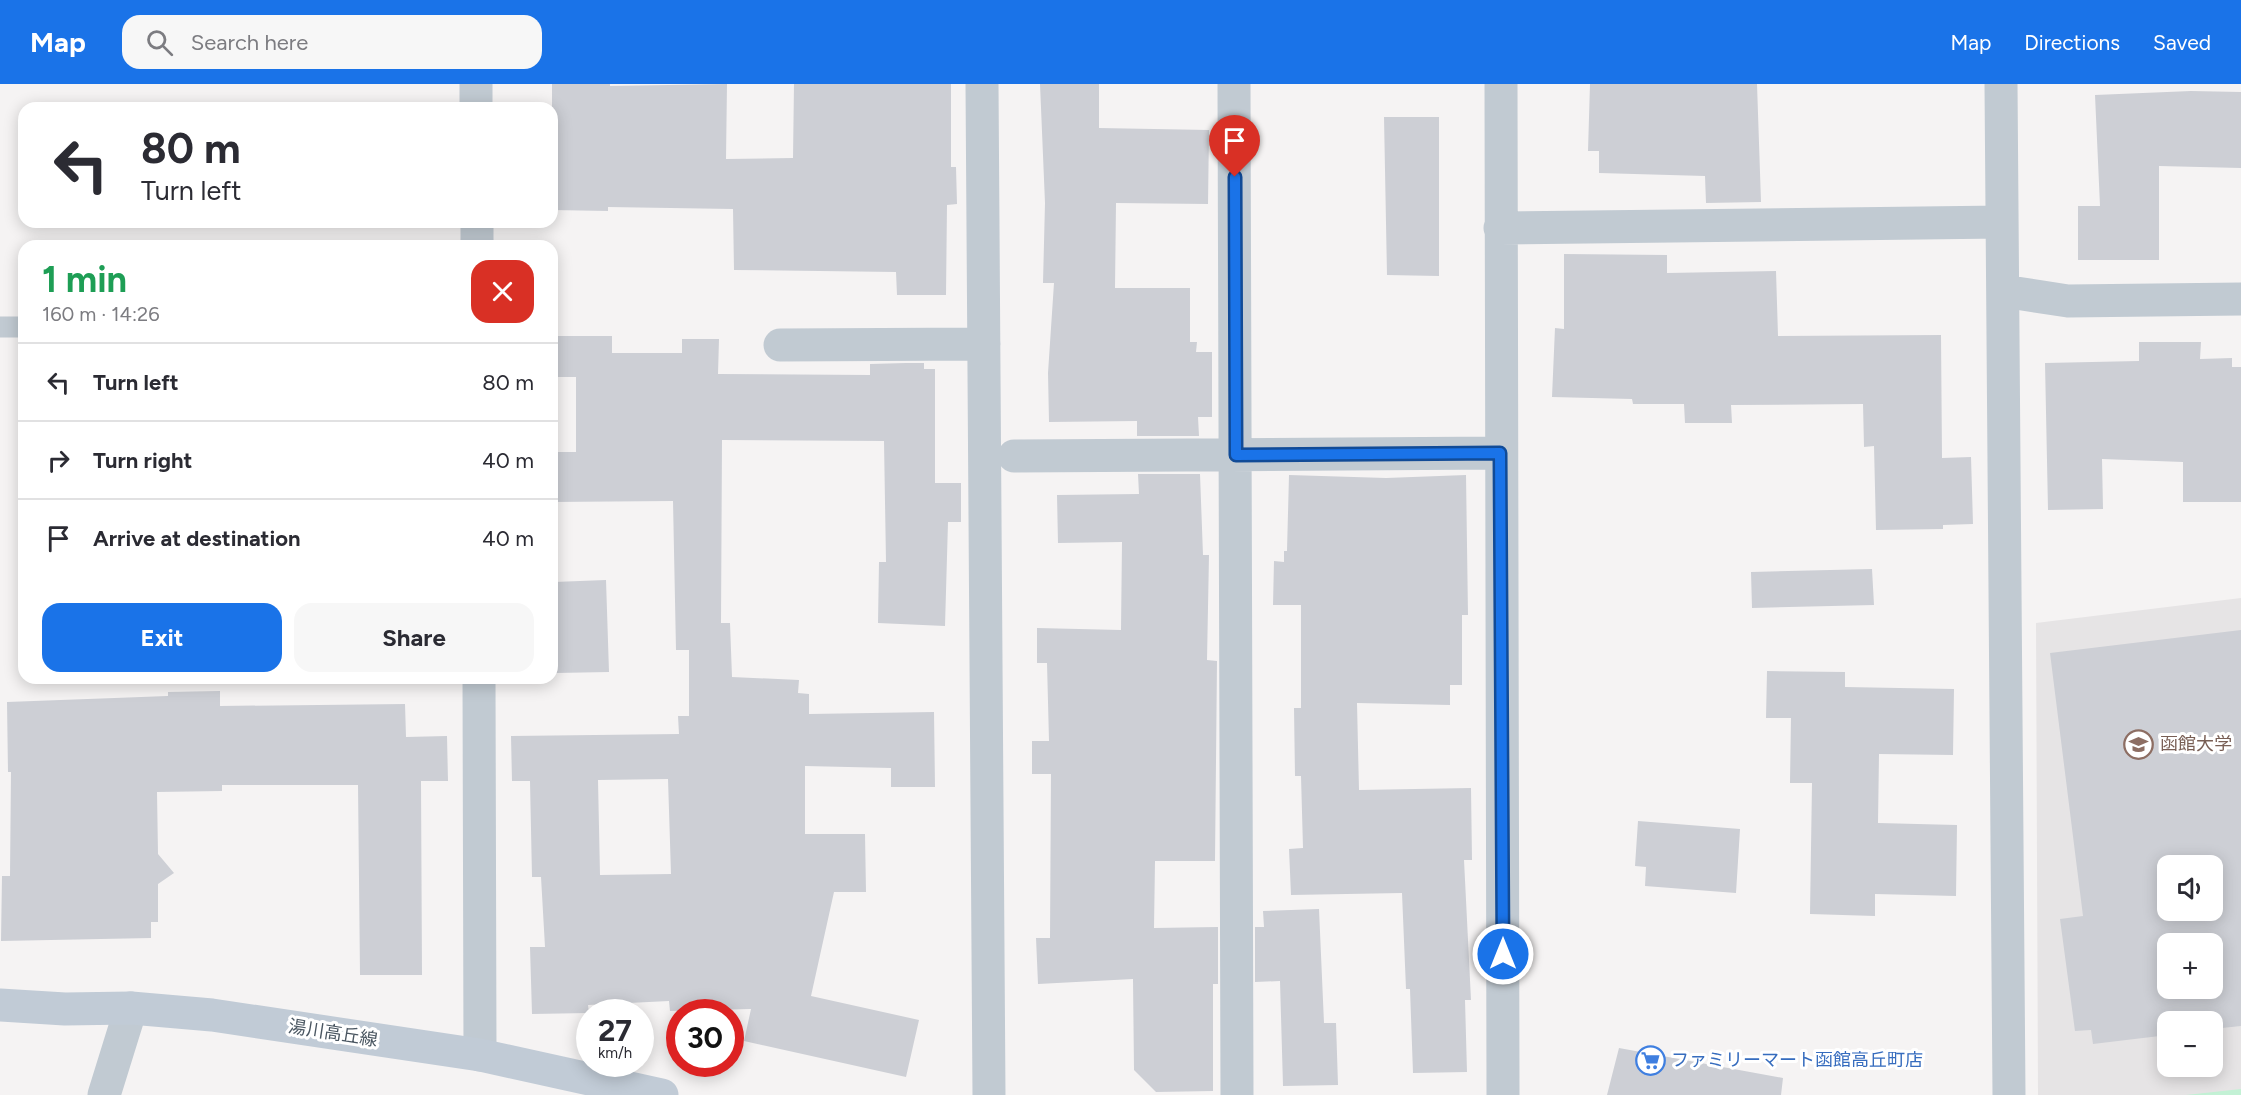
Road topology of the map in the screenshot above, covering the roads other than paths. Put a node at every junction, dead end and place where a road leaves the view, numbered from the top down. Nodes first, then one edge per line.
1 (476, 84) edge
2 (982, 84) edge
3 (1234, 84) edge
4 (1501, 84) edge
5 (2001, 84) edge
6 (476, 102) edge
7 (2002, 222) junction
8 (1500, 228) junction
9 (2003, 291) junction
10 (2241, 299) edge
11 (0, 327) edge
12 (18, 327) edge
13 (984, 344) junction
14 (780, 345) dead end
15 (1500, 453) junction
16 (1236, 455) junction
17 (1014, 456) dead end
18 (479, 684) edge
19 (0, 1005) edge
20 (131, 1008) junction
21 (480, 1055) junction
22 (104, 1095) edge
23 (662, 1095) edge
24 (989, 1095) edge
25 (1237, 1095) edge
26 (1503, 1095) edge
27 (2009, 1095) edge

1 - 6 street
2 - 13 street
3 - 16 street
4 - 8 street
5 - 7 street
7 - 8 street
7 - 9 street
8 - 15 street
9 - 10 street
9 - 27 street
11 - 12 lane
13 - 14 street
13 - 24 street
15 - 16 street
15 - 26 street
16 - 17 street
16 - 25 street
18 - 21 street
19 - 20 street, 湯川高丘線
20 - 21 street, 湯川高丘線
20 - 22 street
21 - 23 street, 湯川高丘線

